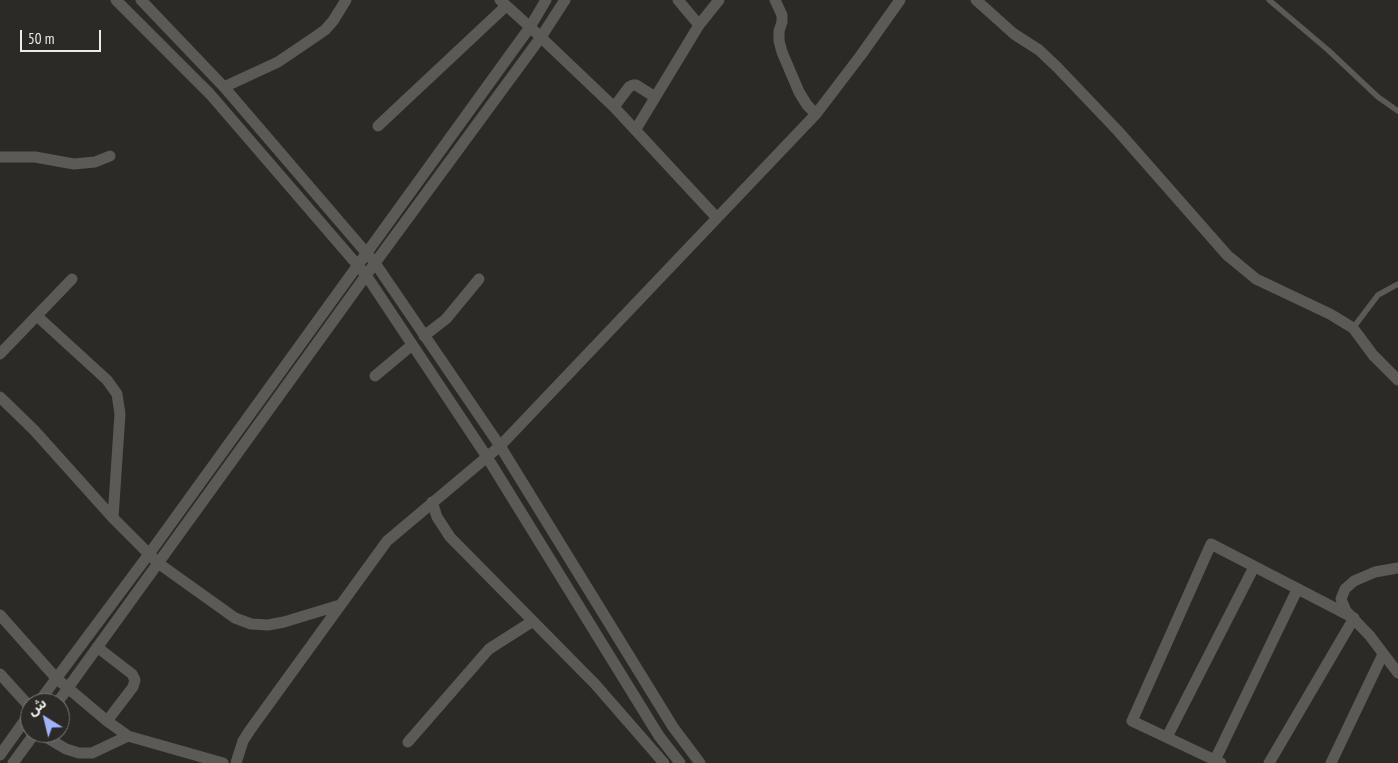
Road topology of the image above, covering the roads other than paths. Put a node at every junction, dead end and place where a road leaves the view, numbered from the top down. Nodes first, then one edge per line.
1 (116, 0) edge
2 (141, 0) edge
3 (346, 0) edge
4 (546, 0) edge
5 (565, 0) edge
6 (678, 0) edge
7 (719, 0) edge
8 (775, 0) edge
9 (900, 0) edge
10 (976, 0) edge
11 (1269, 0) edge
12 (503, 3) edge
13 (698, 25) junction
14 (530, 27) junction
15 (541, 37) junction
16 (224, 87) junction
17 (655, 97) junction
18 (614, 107) junction
19 (1398, 111) edge
20 (816, 114) junction
21 (378, 126) dead end
22 (636, 129) junction
23 (110, 156) dead end
24 (0, 157) edge
25 (717, 218) junction
26 (367, 253) junction
27 (375, 263) junction
28 (358, 264) junction
29 (366, 275) junction
30 (72, 279) dead end
31 (479, 280) dead end
32 (1398, 284) edge
33 (37, 316) junction
34 (1353, 328) junction
35 (424, 336) junction
36 (412, 344) junction
37 (0, 354) edge
38 (375, 376) dead end
39 (1398, 380) edge
40 (0, 397) edge
41 (500, 446) junction
42 (487, 457) junction
43 (432, 502) junction
44 (113, 518) junction
45 (149, 554) junction
46 (158, 562) junction
47 (1254, 568) junction
48 (1398, 568) edge
49 (1297, 590) junction
50 (340, 605) junction
51 (0, 614) edge
52 (1354, 618) junction
53 (532, 621) junction
54 (98, 647) junction
55 (1383, 654) junction
56 (1398, 673) edge
57 (0, 674) edge
58 (56, 678) junction
59 (68, 689) junction
60 (45, 693) edge
61 (65, 693) edge
62 (20, 696) edge
63 (107, 721) junction
64 (20, 728) edge
65 (128, 736) junction
66 (1167, 738) junction
67 (408, 742) dead end
68 (29, 743) edge
69 (55, 743) edge
70 (0, 755) edge
71 (1218, 762) edge
72 (13, 763) edge
73 (223, 763) edge
74 (236, 763) edge
75 (664, 763) edge
76 (680, 763) edge
77 (700, 763) edge
78 (1269, 763) edge
79 (1331, 763) edge

1 - 28 street
2 - 16 street
3 - 16 street
4 - 14 street
5 - 15 street
6 - 13 street
7 - 13 street
8 - 20 street
9 - 20 street
10 - 34 street
11 - 19 lane
12 - 14 street
12 - 21 street
13 - 17 street
14 - 15 street
14 - 26 street
15 - 18 street
15 - 27 street
16 - 26 street
17 - 18 street
17 - 22 street
18 - 22 street
20 - 25 street
22 - 25 street
23 - 24 street
25 - 41 street
26 - 27 street
26 - 28 street
27 - 29 street
27 - 35 street
28 - 29 street
28 - 45 street
29 - 36 street
29 - 46 street
30 - 33 street
31 - 35 street
32 - 34 lane
33 - 37 street
33 - 44 street
34 - 39 street
35 - 41 street
36 - 38 street
36 - 42 street
40 - 44 street
41 - 42 street
41 - 77 street
42 - 43 street
42 - 76 street
43 - 50 street
43 - 53 street
44 - 45 street
45 - 46 street
45 - 58 street
46 - 50 street
46 - 54 street
47 - 49 street
47 - 66 street
47 - 66 street
48 - 52 street
49 - 52 street
49 - 71 street
50 - 74 street
51 - 58 street
52 - 55 street
52 - 78 street
53 - 67 street
53 - 75 street
54 - 59 street
54 - 63 street
55 - 56 street
55 - 79 street
57 - 62 street
58 - 59 street
58 - 60 street
59 - 61 street
59 - 63 street
63 - 65 street
64 - 70 street
65 - 69 street
65 - 73 street
66 - 71 street
68 - 72 street

